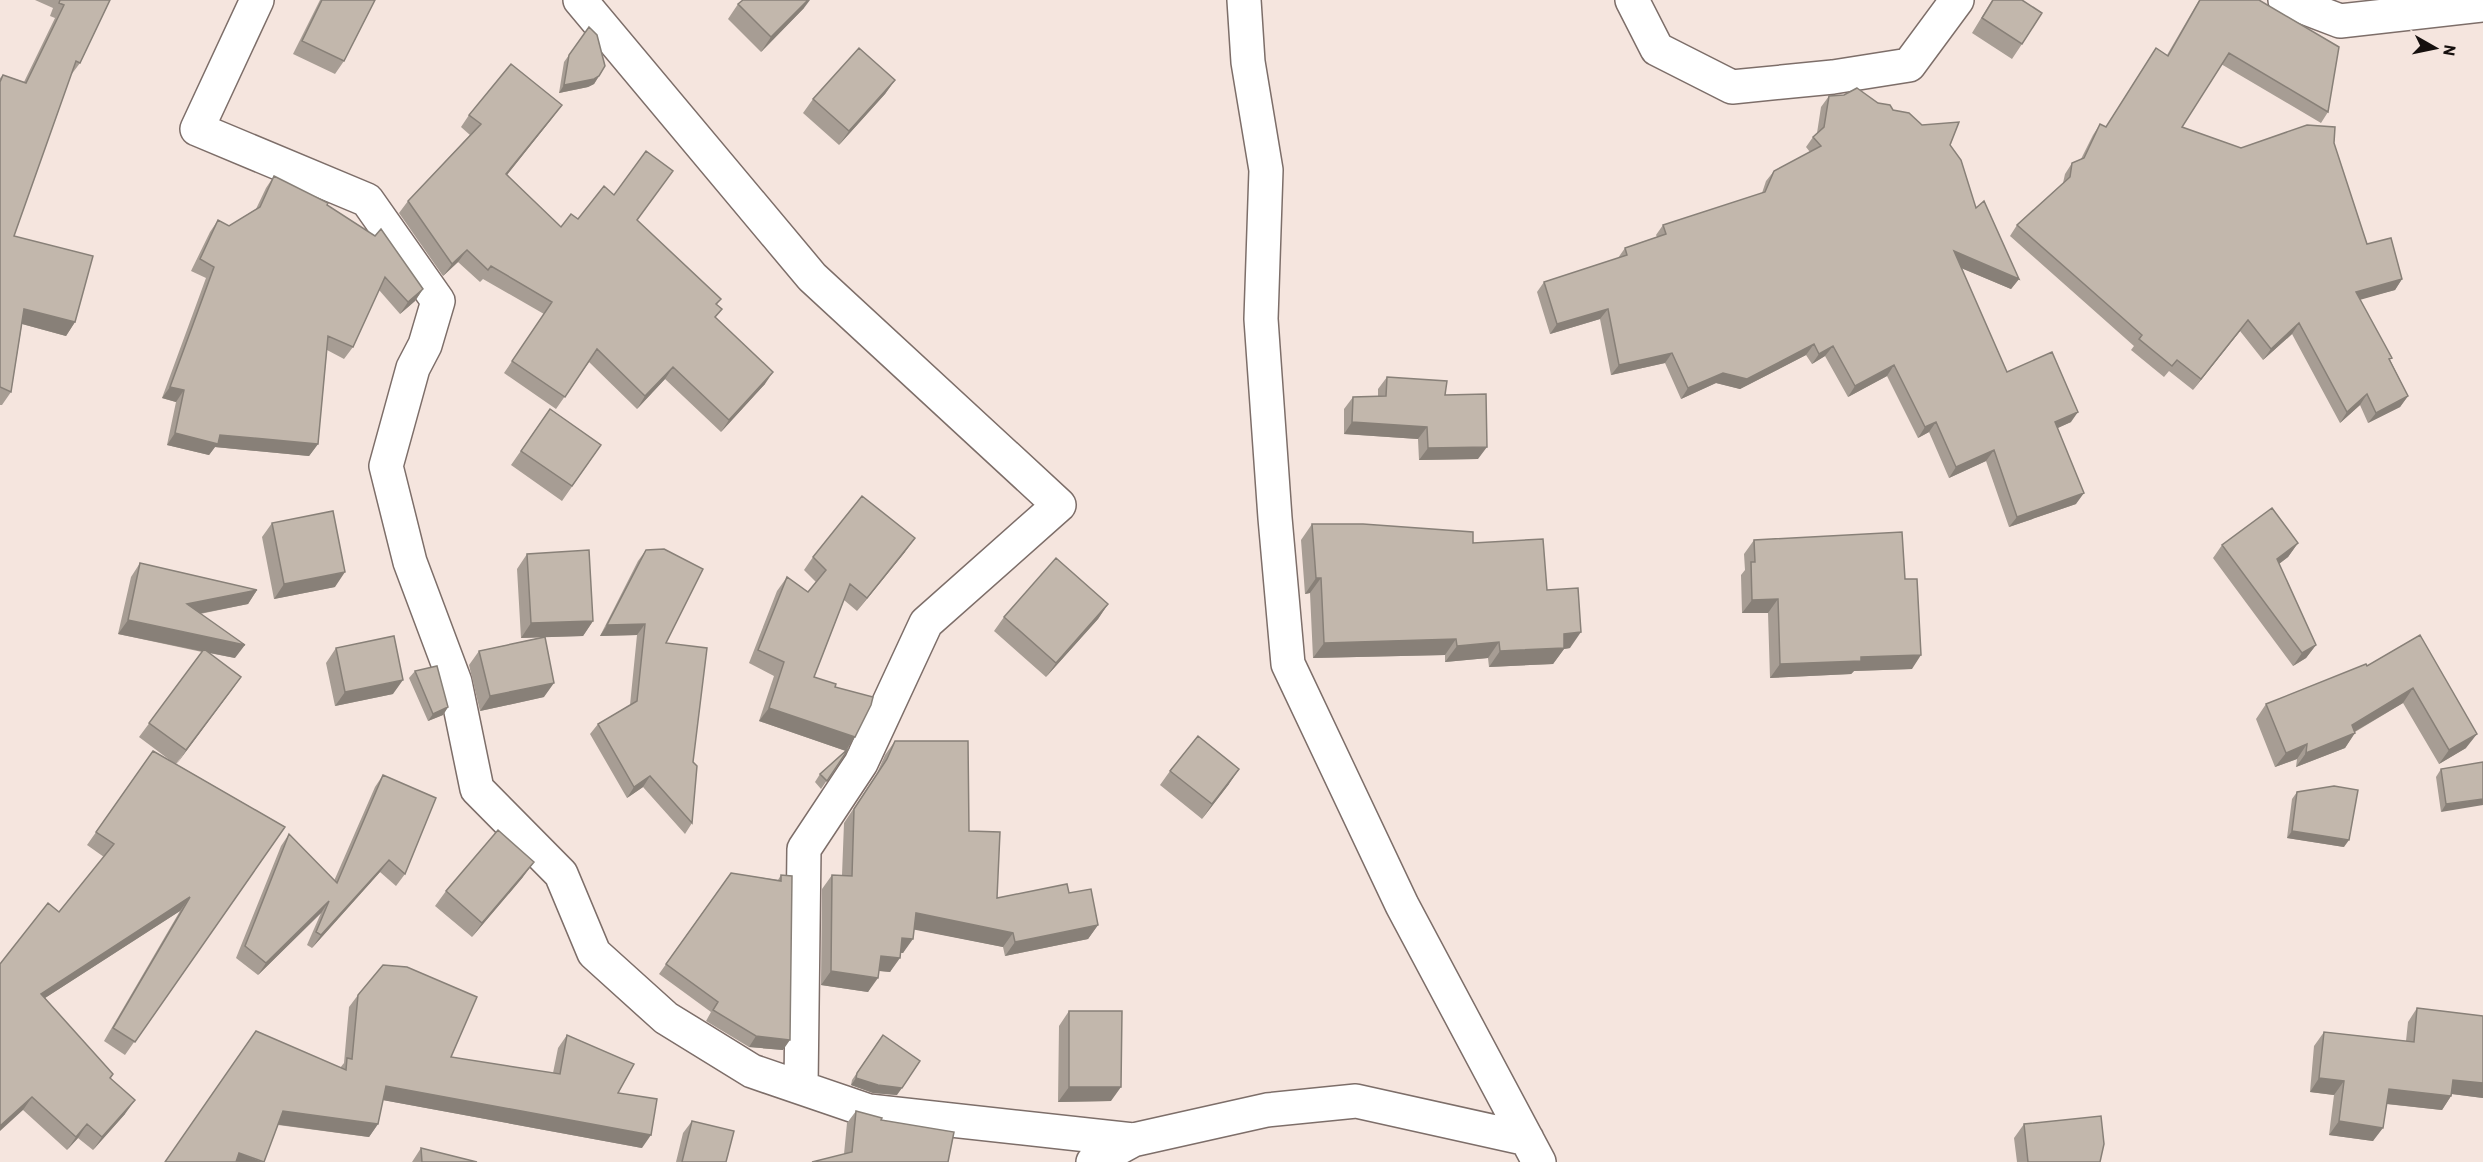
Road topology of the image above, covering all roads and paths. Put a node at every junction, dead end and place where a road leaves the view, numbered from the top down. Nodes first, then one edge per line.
1 (257, 0) edge
2 (580, 0) edge
3 (1244, 0) edge
4 (1632, 0) edge
5 (1957, 0) edge
6 (2285, 0) edge
7 (2483, 5) edge
8 (801, 1086) junction
9 (1133, 1140) junction
10 (1533, 1151) edge
11 (1093, 1162) edge

1 - 8 street
2 - 8 street
3 - 10 street
4 - 5 street
6 - 7 street
8 - 9 street
9 - 10 street
9 - 11 street

